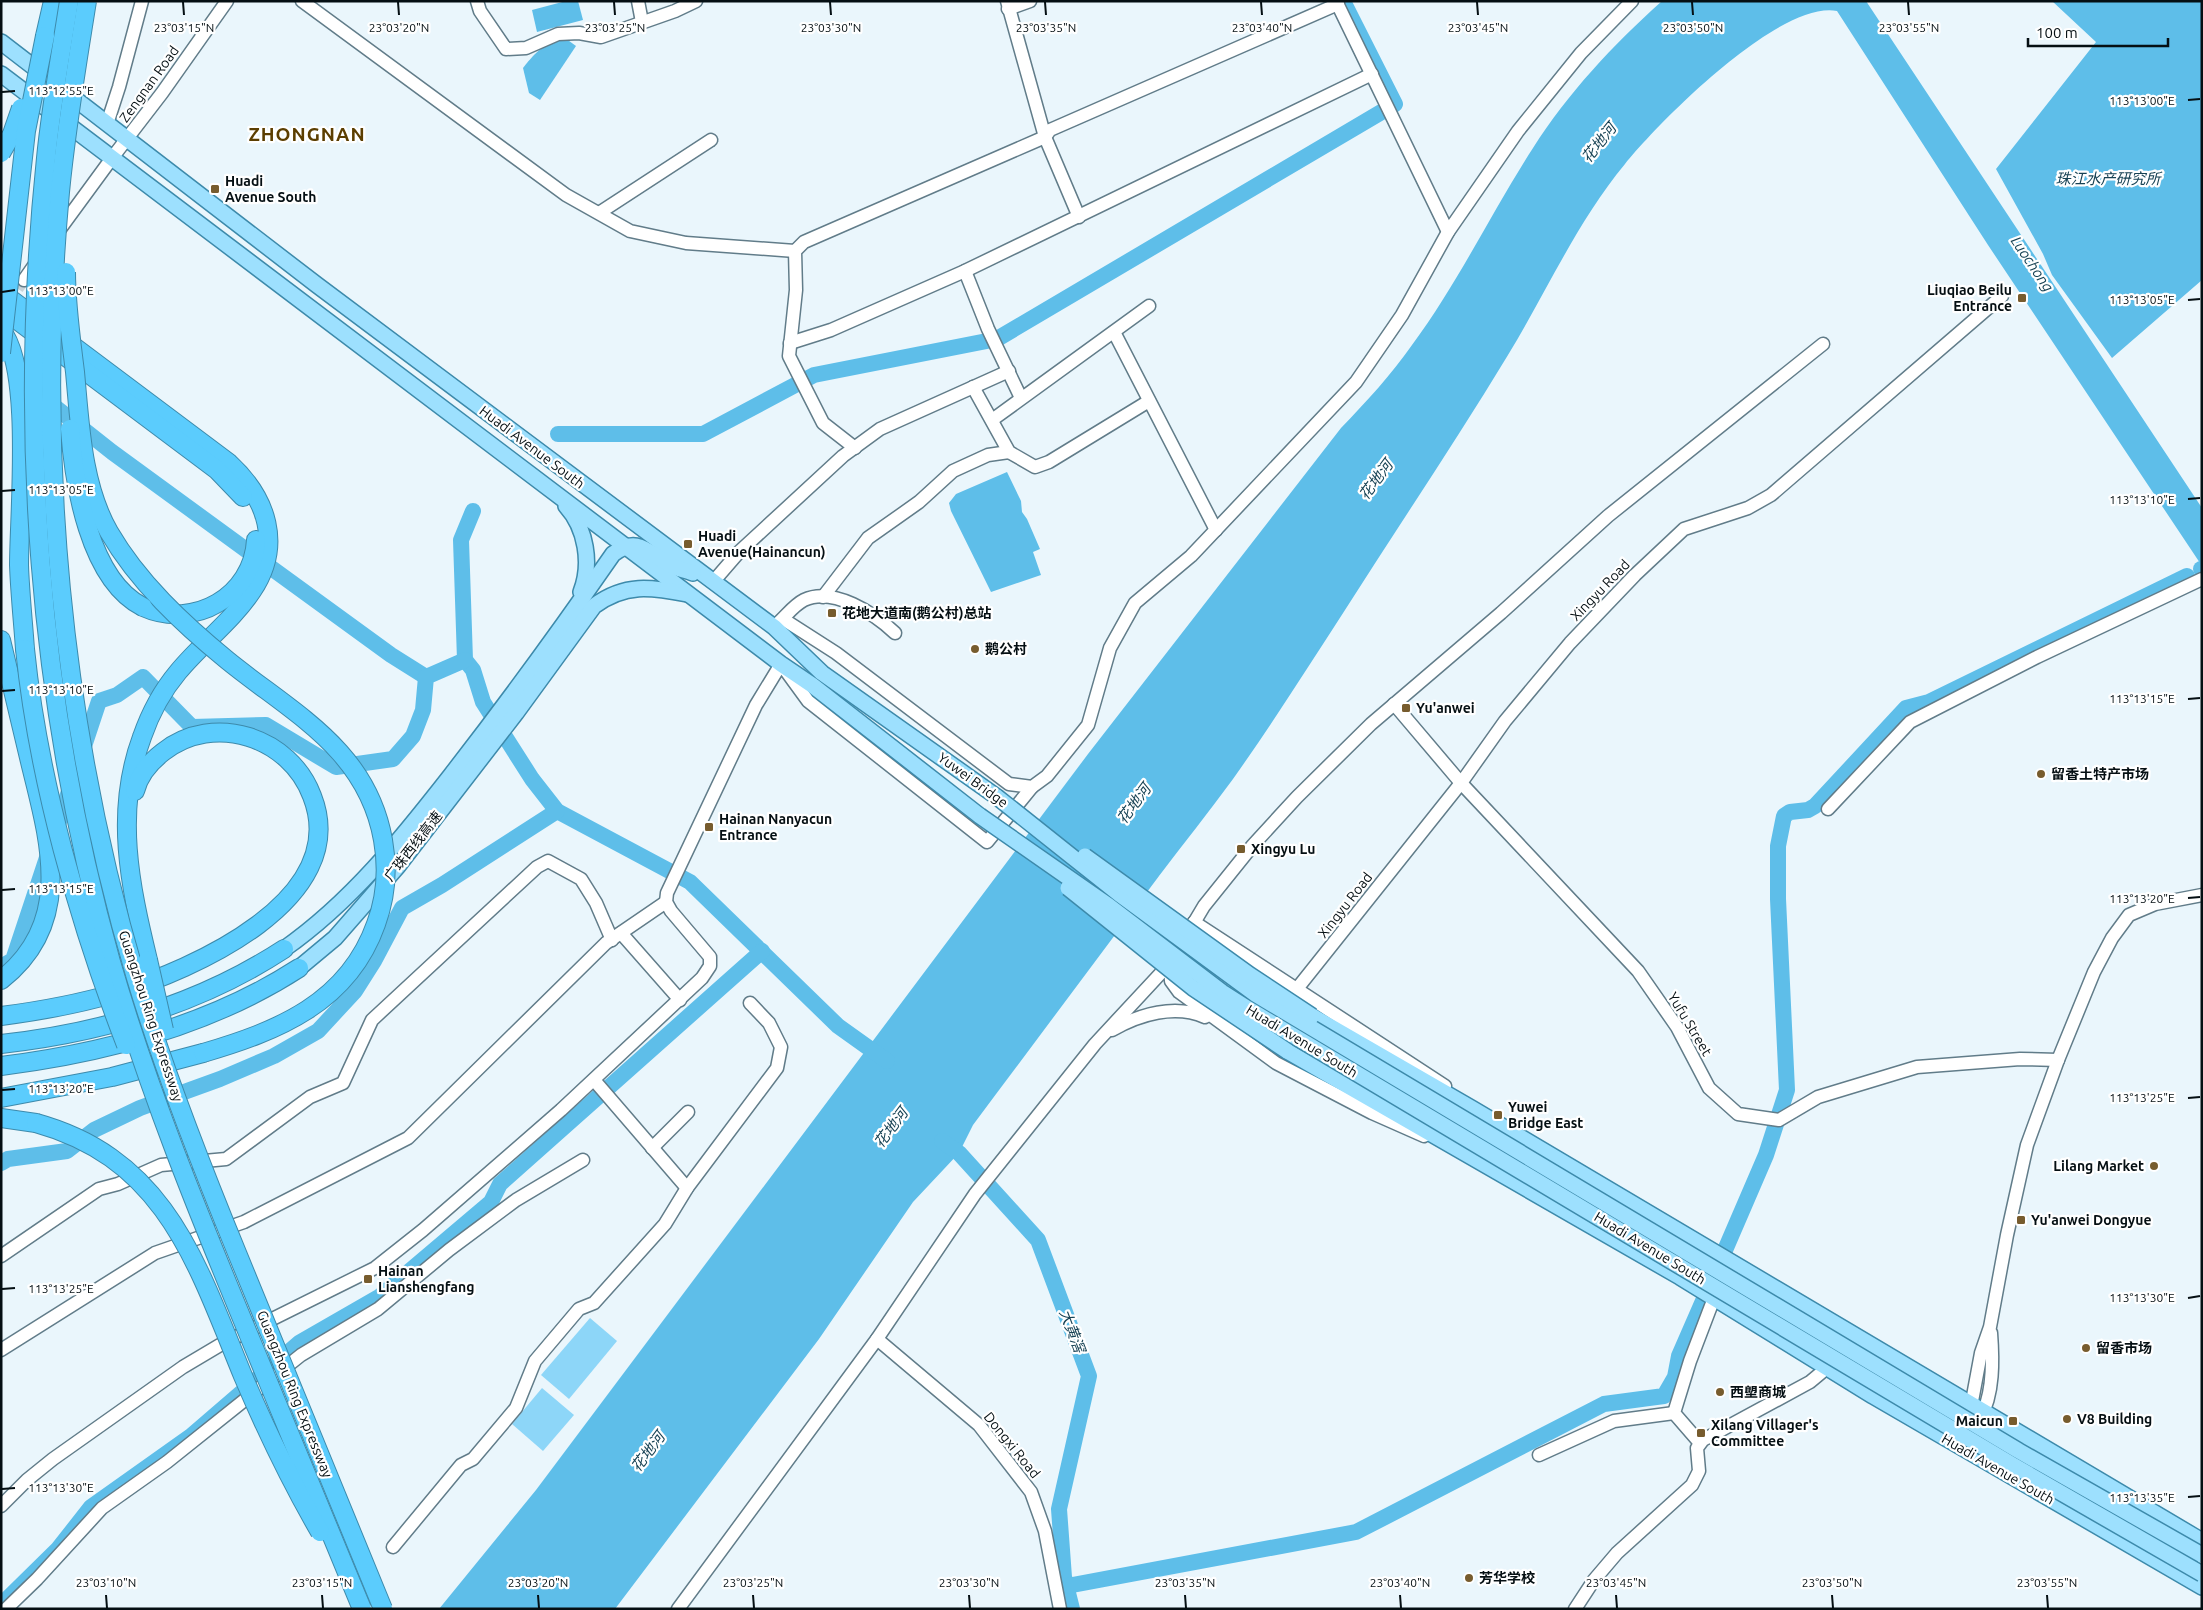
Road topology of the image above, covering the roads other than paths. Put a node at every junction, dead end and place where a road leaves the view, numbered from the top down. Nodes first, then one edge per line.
1 (53, 1) edge
2 (70, 1) edge
3 (88, 1) edge
4 (142, 1) edge
5 (227, 1) edge
6 (302, 1) edge
7 (477, 1) edge
8 (638, 1) edge
9 (696, 1) edge
10 (1030, 1) edge
11 (1632, 1) edge
12 (1337, 3) edge
13 (1008, 5) edge
14 (642, 22) junction
15 (82, 34) junction
16 (45, 36) junction
17 (1, 42) edge
18 (1, 74) edge
19 (1372, 74) junction
20 (106, 124) junction
21 (1045, 137) junction
22 (127, 139) junction
23 (711, 140) dead end
24 (1, 153) edge
25 (112, 158) junction
26 (599, 213) junction
27 (1080, 217) junction
28 (1448, 232) junction
29 (795, 251) junction
30 (965, 270) junction
31 (66, 272) junction
32 (24, 280) tunnel mouth
33 (1, 292) edge
34 (2002, 296) dead end
35 (1149, 306) dead end
36 (1, 308) edge
37 (1, 330) edge
38 (1114, 332) junction
39 (790, 343) junction
40 (1823, 344) dead end
41 (1, 353) edge
42 (1009, 371) junction
43 (973, 387) junction
44 (1021, 398) junction
45 (1149, 401) junction
46 (992, 420) junction
47 (855, 448) junction
48 (1009, 452) junction
49 (555, 493) junction
50 (1216, 530) junction
51 (626, 547) junction
52 (710, 579) junction
53 (2200, 579) edge
54 (691, 595) junction
55 (823, 597) junction
56 (573, 609) junction
57 (778, 623) junction
58 (895, 633) dead end
59 (1, 640) edge
60 (781, 664) junction
61 (822, 673) joint
62 (1394, 704) junction
63 (511, 708) junction
64 (484, 744) junction
65 (1461, 783) junction
66 (1032, 787) junction
67 (997, 796) junction
68 (1828, 808) dead end
69 (980, 816) junction
70 (1118, 894) joint
71 (2202, 895) edge
72 (666, 897) junction
73 (1194, 922) junction
74 (617, 936) junction
75 (284, 949) joint
76 (148, 960) junction
77 (1171, 960) junction
78 (299, 968) joint
79 (1, 980) edge
80 (1296, 990) junction
81 (680, 1000) junction
82 (750, 1003) dead end
83 (1, 1016) edge
84 (1218, 1022) junction
85 (1, 1044) edge
86 (1094, 1044) junction
87 (2058, 1060) junction
88 (1, 1066) edge
89 (600, 1087) junction
90 (1, 1098) edge
91 (1474, 1109) junction
92 (688, 1112) dead end
93 (1, 1118) edge
94 (1453, 1145) junction
95 (652, 1148) junction
96 (583, 1160) dead end
97 (205, 1175) junction
98 (688, 1188) junction
99 (208, 1236) junction
100 (1, 1256) edge
101 (1714, 1298) junction
102 (1990, 1327) junction
103 (1848, 1330) junction
104 (877, 1339) junction
105 (1, 1350) edge
106 (1826, 1367) junction
107 (1971, 1404) junction
108 (1984, 1412) junction
109 (1674, 1413) junction
110 (1700, 1444) junction
111 (1963, 1449) junction
112 (1539, 1455) dead end
113 (1, 1506) edge
114 (2202, 1541) edge
115 (393, 1547) dead end
116 (2202, 1555) edge
117 (2202, 1574) edge
118 (2202, 1587) edge
119 (6, 1609) edge
120 (361, 1609) edge
121 (384, 1609) edge
122 (678, 1609) edge
123 (1060, 1609) edge
124 (1576, 1609) edge

1 - 16 highway
2 - 99 highway, Guangzhou Ring Expressway, bridge
3 - 15 highway, Guangzhou Ring Expressway, bridge
4 - 20 street
5 - 22 street, Zengnan Road
6 - 26 street
7 - 14 street
8 - 14 street
9 - 14 street
10 - 13 street
11 - 28 street
12 - 19 street
12 - 21 street
13 - 21 street
15 - 31 highway, bridge
15 - 97 highway, Guangzhou Ring Expressway, bridge
16 - 24 highway, bridge
16 - 41 highway, bridge
17 - 20 main road, Huadi Avenue South
18 - 25 main road, Huadi Avenue South
19 - 27 street
19 - 28 street
20 - 22 main road, Huadi Avenue South
21 - 27 street
21 - 29 street
22 - 25 street, Zengnan Road
22 - 52 main road, Huadi Avenue South
23 - 26 street
25 - 32 street, Zengnan Road
25 - 49 main road, Huadi Avenue South
26 - 29 street
27 - 30 street
28 - 50 street
29 - 39 street
30 - 39 street
30 - 42 street
31 - 36 highway, bridge
31 - 90 highway, bridge
33 - 76 highway
34 - 65 street, Xingyu Road
35 - 38 street
37 - 99 highway, bridge
38 - 44 street
38 - 45 street
39 - 47 street
40 - 62 street
42 - 43 street
42 - 44 street
43 - 46 street
43 - 47 street
44 - 46 street
45 - 48 street
45 - 50 street
46 - 48 street
47 - 52 street
48 - 55 street
49 - 51 main road, Huadi Avenue South
49 - 56 main road
50 - 66 street
51 - 52 main road
51 - 54 main road, Huadi Avenue South
51 - 56 main road
52 - 54 main road
52 - 57 main road, Huadi Avenue South
53 - 68 street
54 - 60 main road, Huadi Avenue South
54 - 63 main road
55 - 57 street
55 - 58 street
56 - 63 main road
57 - 61 main road, Huadi Avenue South
57 - 66 street
59 - 79 highway
60 - 66 street
60 - 69 main road, Huadi Avenue South
60 - 72 street
61 - 67 main road, Yuwei Bridge
62 - 65 street, Yufu Street
62 - 73 street
63 - 64 main road, 广珠西线高速
64 - 75 main road, 广珠西线高速
64 - 78 main road, 广珠西线高速
65 - 80 street, Xingyu Road
65 - 87 street, Yufu Street
67 - 70 main road, Yuwei Bridge, bridge
67 - 91 main road, bridge
69 - 94 main road, bridge
69 - 117 main road, Huadi Avenue South, bridge
70 - 116 main road, Huadi Avenue South, bridge
71 - 87 street
72 - 74 street
72 - 81 street
73 - 77 street
73 - 80 street
74 - 81 street
74 - 100 street
74 - 105 street
75 - 85 highway
76 - 83 highway
76 - 97 highway, bridge
77 - 84 street, Huadi Avenue South
77 - 86 street
78 - 88 highway
80 - 91 street
81 - 89 street
82 - 98 street
84 - 86 street
84 - 94 street, Huadi Avenue South
86 - 104 street
87 - 102 street
89 - 95 street
89 - 113 street
91 - 103 main road
92 - 95 street
93 - 120 highway, bridge
94 - 101 main road, Huadi Avenue South
95 - 98 street
96 - 119 street
97 - 121 highway, Guangzhou Ring Expressway, bridge
98 - 115 street
99 - 120 highway, Guangzhou Ring Expressway, bridge
101 - 106 main road, Huadi Avenue South
101 - 109 street
102 - 107 street
102 - 108 street
103 - 106 street
103 - 107 main road
104 - 122 street
104 - 123 street, Dongxi Road
106 - 110 street
106 - 111 main road, Huadi Avenue South
107 - 108 main road
107 - 111 street
108 - 111 street
108 - 114 main road
109 - 110 street
109 - 112 street
110 - 124 street
111 - 118 main road, Huadi Avenue South

